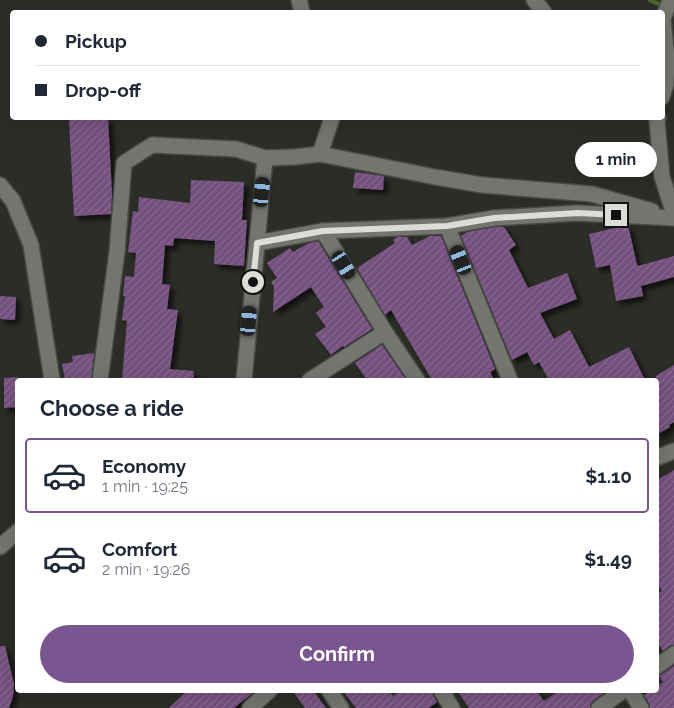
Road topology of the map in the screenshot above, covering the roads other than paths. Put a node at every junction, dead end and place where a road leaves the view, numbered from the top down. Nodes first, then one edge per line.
1 (534, 0) edge
2 (670, 0) edge
3 (542, 10) edge
4 (665, 14) edge
5 (665, 39) edge
6 (665, 87) edge
7 (331, 120) edge
8 (656, 120) edge
9 (320, 154) junction
10 (265, 158) junction
11 (0, 185) edge
12 (674, 217) edge
13 (447, 226) junction
14 (323, 231) junction
15 (257, 243) junction
16 (385, 332) junction
17 (52, 378) edge
18 (100, 378) edge
19 (244, 378) edge
20 (313, 378) edge
21 (416, 378) edge
22 (509, 378) edge
23 (674, 451) edge
24 (659, 457) edge
25 (15, 534) edge
26 (0, 547) edge
27 (674, 654) edge
28 (659, 665) edge
29 (267, 693) edge
30 (331, 693) edge
31 (442, 693) edge
32 (620, 693) edge
33 (632, 693) edge
34 (250, 708) edge
35 (341, 708) edge
36 (452, 708) edge
37 (599, 708) edge
38 (641, 708) edge

1 - 3 street
2 - 4 street
5 - 6 street
7 - 9 street
8 - 12 street
9 - 10 street
9 - 12 street
10 - 15 street
10 - 18 street
11 - 17 street
12 - 13 street
13 - 14 street
13 - 22 street
14 - 15 street
14 - 16 street
15 - 19 street
16 - 20 street
16 - 21 street
23 - 24 street
25 - 26 street
27 - 28 street
29 - 34 street
30 - 35 street
31 - 36 street
32 - 37 street
33 - 38 street

